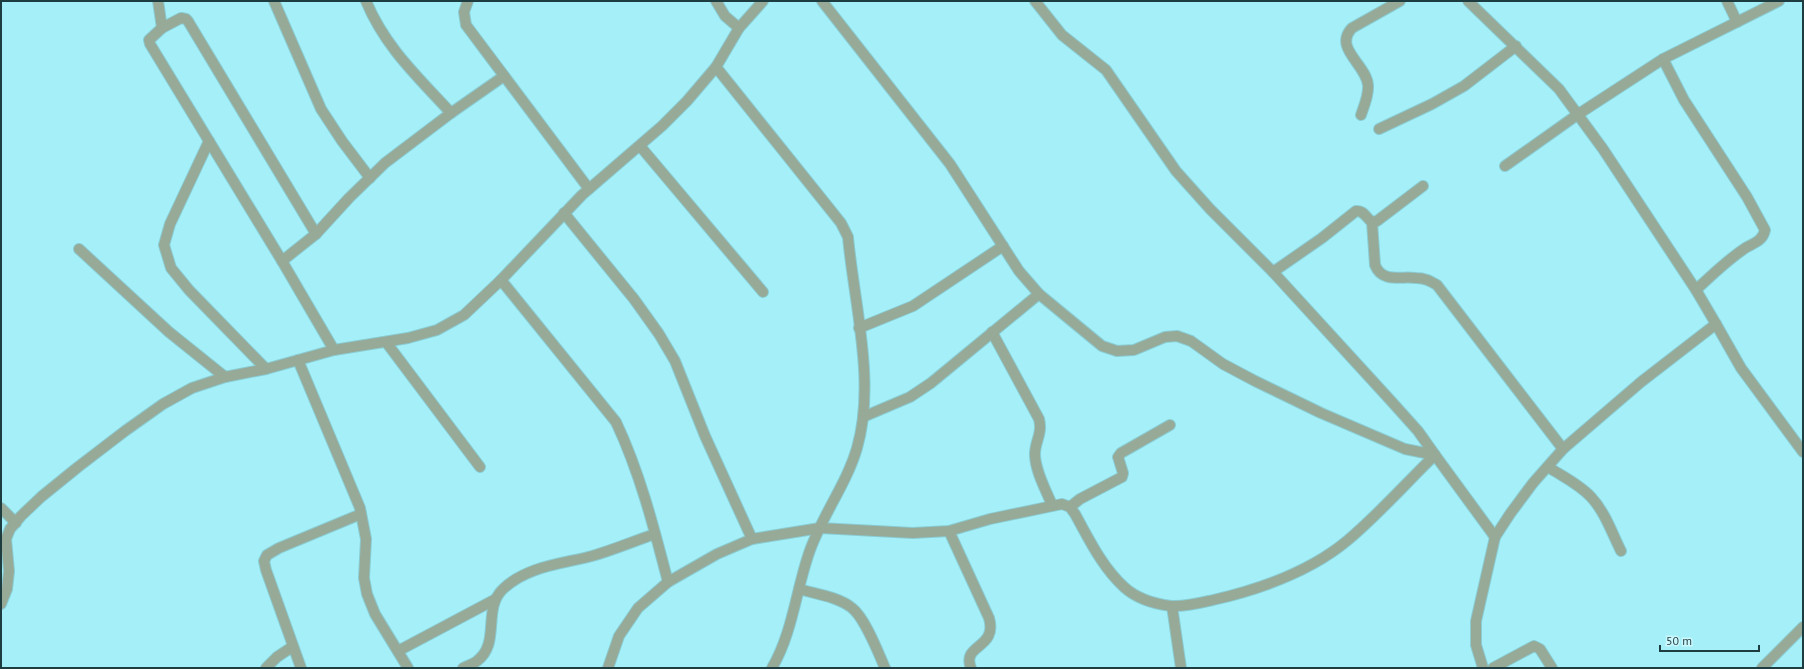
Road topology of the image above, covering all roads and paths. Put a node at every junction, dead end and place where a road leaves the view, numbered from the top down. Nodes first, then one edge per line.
1 (158, 1) edge
2 (274, 1) edge
3 (366, 1) edge
4 (468, 1) edge
5 (716, 1) edge
6 (763, 1) edge
7 (822, 1) edge
8 (1036, 1) edge
9 (1400, 1) edge
10 (1468, 1) edge
11 (1727, 1) edge
12 (1779, 1) edge
13 (1737, 22) junction
14 (162, 28) junction
15 (739, 28) junction
16 (1516, 46) junction
17 (1663, 59) junction
18 (716, 67) junction
19 (504, 76) junction
20 (451, 113) junction
21 (1577, 115) junction
22 (1361, 116) dead end
23 (1379, 129) dead end
24 (209, 141) junction
25 (640, 146) junction
26 (1505, 166) dead end
27 (370, 178) junction
28 (1422, 186) dead end
29 (589, 189) junction
30 (564, 214) junction
31 (1372, 222) junction
32 (316, 234) junction
33 (1003, 246) junction
34 (79, 249) dead end
35 (282, 261) junction
36 (1273, 272) junction
37 (501, 280) junction
38 (1696, 290) junction
39 (763, 292) dead end
40 (1039, 294) junction
41 (1716, 324) junction
42 (859, 328) junction
43 (992, 332) junction
44 (386, 342) junction
45 (334, 350) junction
46 (298, 360) junction
47 (266, 369) junction
48 (225, 377) junction
49 (863, 417) junction
50 (1170, 425) dead end
51 (1563, 449) junction
52 (1803, 452) edge
53 (1435, 455) junction
54 (1548, 466) junction
55 (480, 467) dead end
56 (1052, 505) junction
57 (1070, 507) junction
58 (1, 508) edge
59 (361, 514) junction
60 (16, 523) junction
61 (820, 528) junction
62 (949, 531) junction
63 (655, 534) junction
64 (1495, 537) junction
65 (752, 539) junction
66 (1621, 551) dead end
67 (668, 582) junction
68 (799, 589) junction
69 (494, 600) junction
70 (1, 604) edge
71 (1172, 606) junction
72 (1803, 627) edge
73 (292, 647) junction
74 (398, 651) junction
75 (480, 664) edge
76 (266, 668) edge
77 (301, 668) edge
78 (408, 668) edge
79 (463, 668) edge
80 (608, 668) edge
81 (772, 668) edge
82 (886, 668) edge
83 (970, 668) edge
84 (1181, 668) edge
85 (1483, 668) edge
86 (1493, 668) edge
87 (1552, 668) edge
88 (1762, 668) edge

1 - 14 street
2 - 27 street
3 - 20 street
4 - 19 street
5 - 15 street
6 - 15 street
7 - 33 street
8 - 36 street
9 - 22 street
10 - 16 street
11 - 13 street
12 - 13 street
13 - 17 street
14 - 24 street
14 - 32 street
15 - 18 street
16 - 21 street
16 - 23 street
17 - 21 street
17 - 38 street
18 - 25 street
18 - 42 street
19 - 20 street
19 - 29 street
20 - 27 street
21 - 26 street
21 - 38 street
24 - 35 street
24 - 47 street
25 - 29 street
25 - 39 street
27 - 32 street
28 - 31 street
29 - 30 street
30 - 37 street
30 - 65 street
31 - 36 street
31 - 51 street
32 - 35 street
33 - 40 street
33 - 42 street
34 - 48 street
35 - 45 street
36 - 53 street
37 - 44 street
37 - 63 street
38 - 41 street
40 - 43 street
40 - 53 street
41 - 51 street
41 - 52 street
42 - 49 street
43 - 49 street
43 - 56 street
44 - 45 street
44 - 55 street
45 - 46 street
46 - 47 street
46 - 59 street
47 - 48 street
48 - 60 street
49 - 61 street
50 - 57 street
51 - 54 street
53 - 64 street
53 - 71 street
54 - 64 street
54 - 66 street
56 - 57 street
56 - 62 street
57 - 71 street
58 - 60 street
59 - 73 street
59 - 74 street
60 - 70 street
61 - 62 street
61 - 65 street
61 - 68 street
62 - 83 street
63 - 67 street
63 - 69 street
64 - 85 street
65 - 67 street
67 - 80 street
68 - 81 street
68 - 82 street
69 - 74 street
69 - 75 street
71 - 84 street
72 - 88 street
73 - 76 street
73 - 77 street
74 - 78 street
75 - 79 street
86 - 87 street

